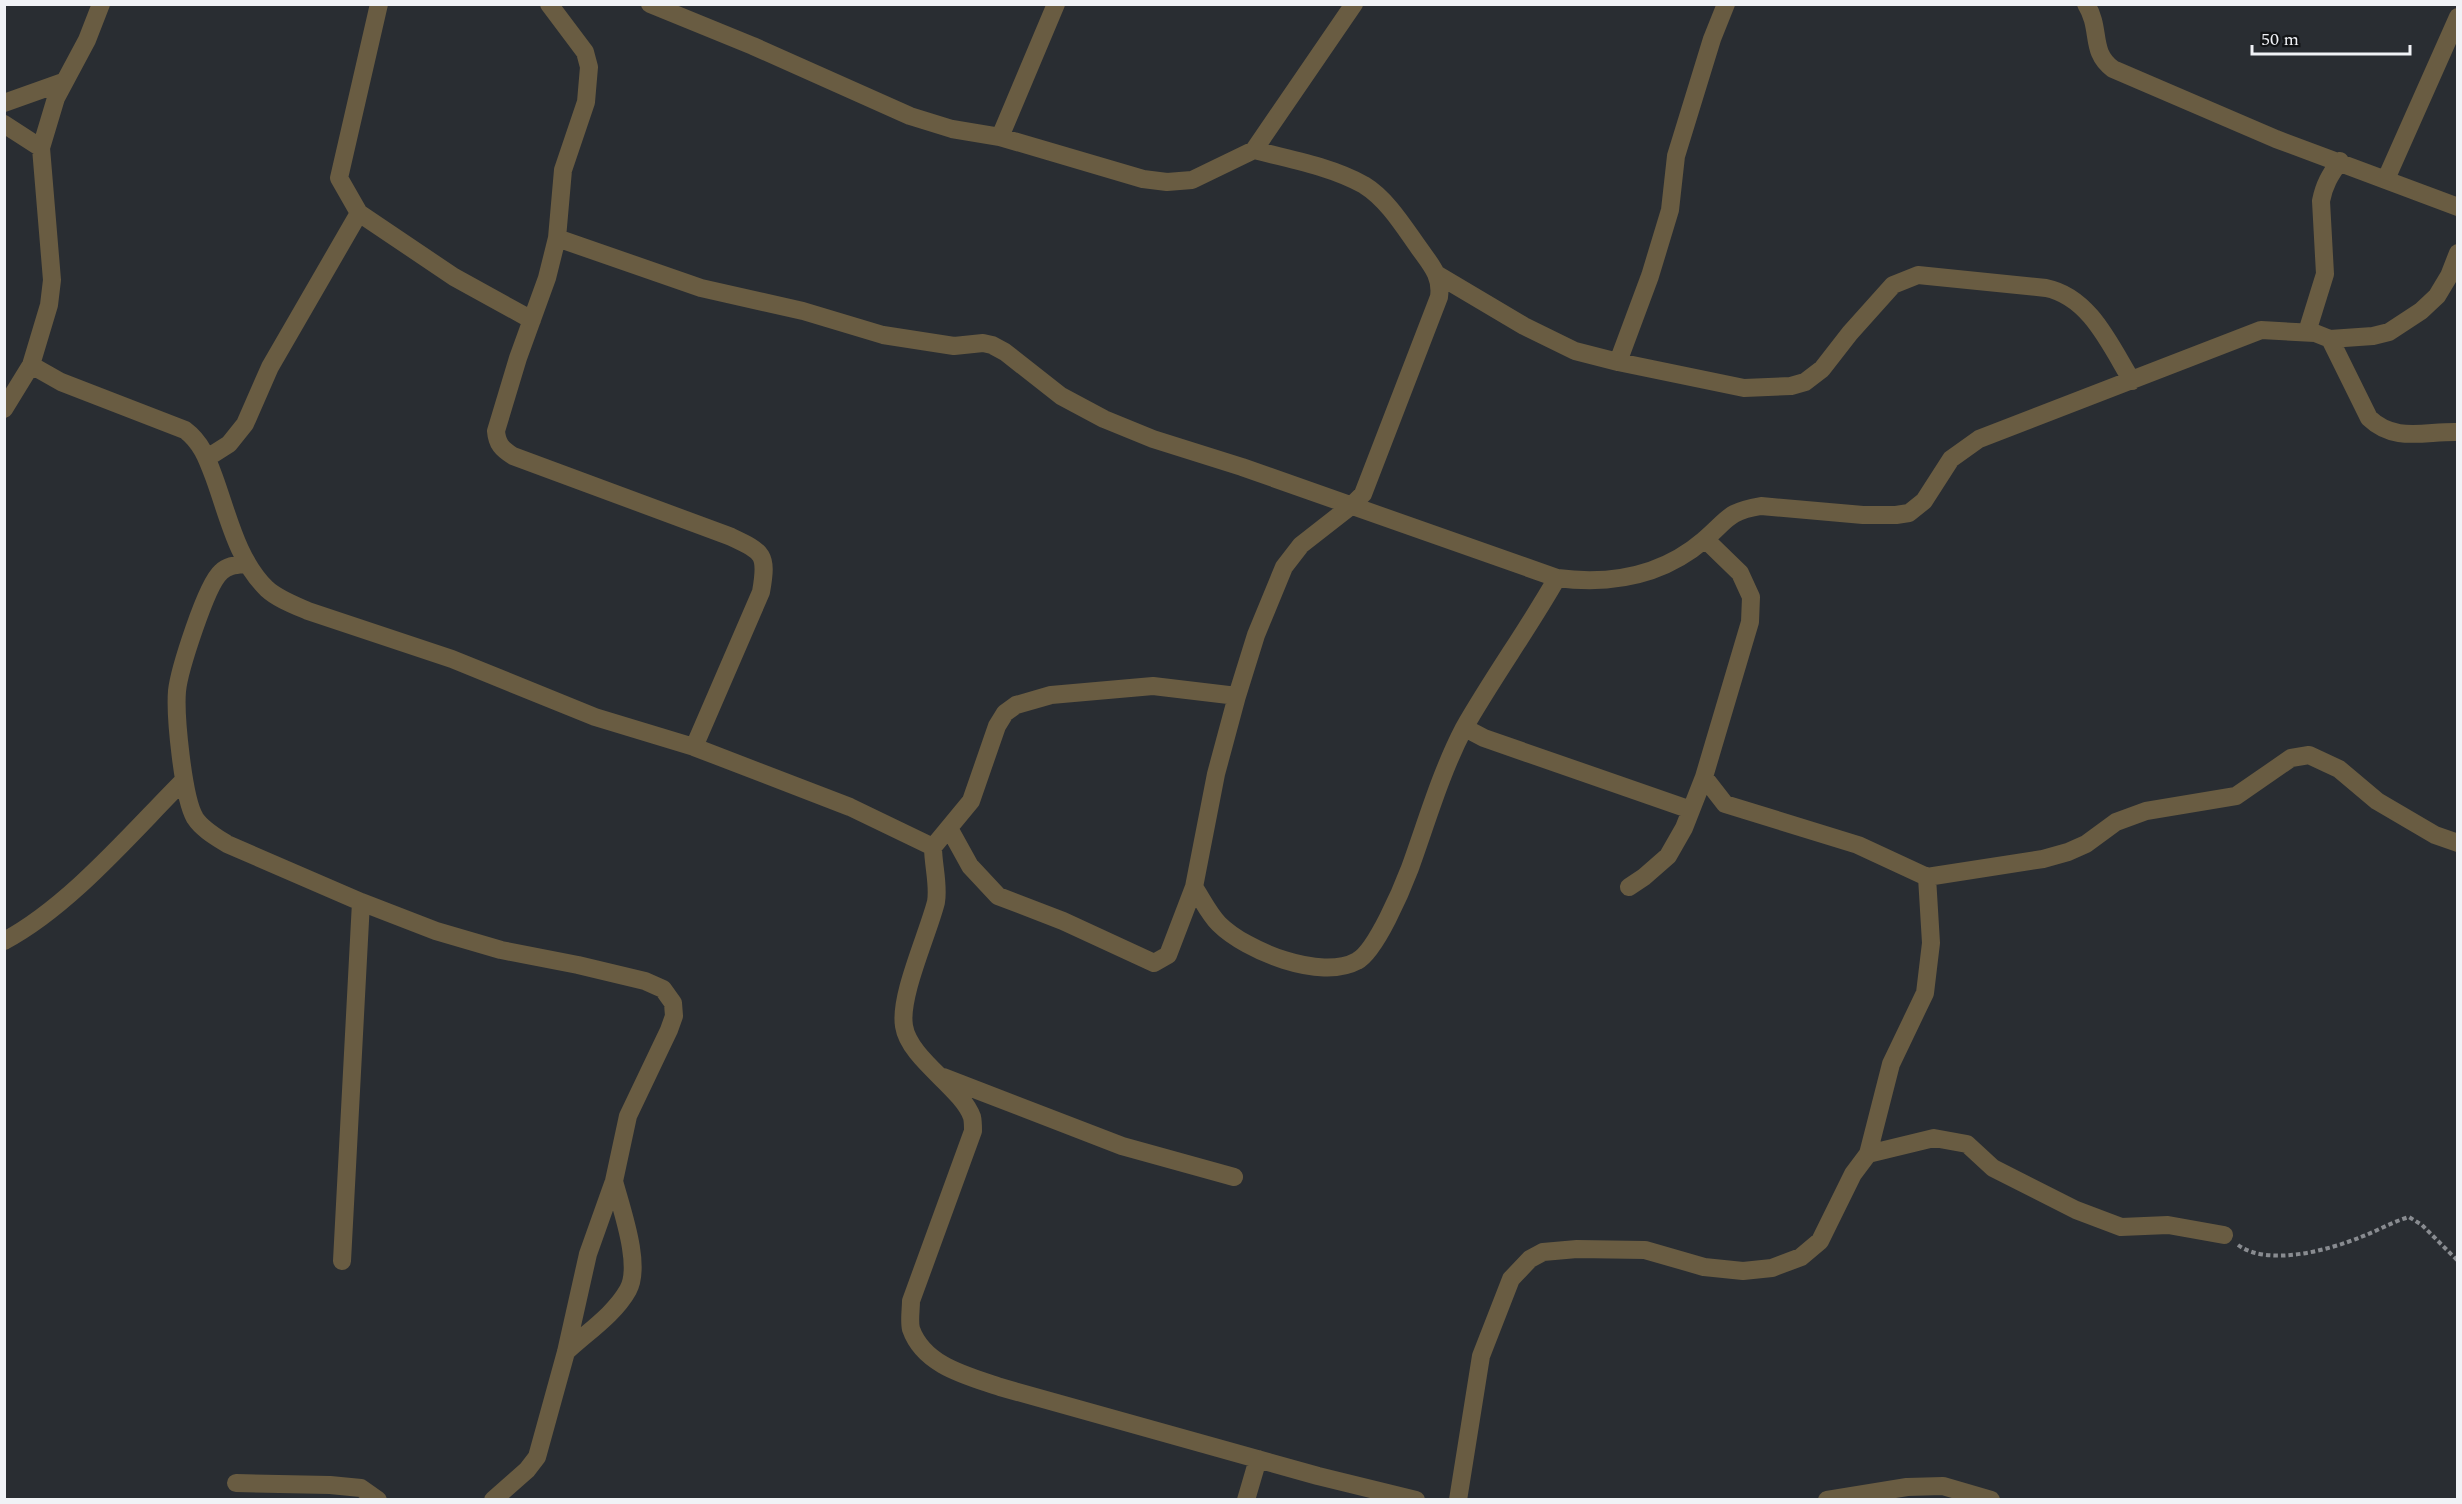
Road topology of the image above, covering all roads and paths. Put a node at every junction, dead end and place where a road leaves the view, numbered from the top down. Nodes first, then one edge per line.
1 (101, 4) edge
2 (379, 4) edge
3 (549, 4) edge
4 (650, 4) edge
5 (1056, 4) edge
6 (1354, 4) edge
7 (1726, 4) edge
8 (2086, 4) edge
9 (2457, 17) edge
10 (63, 82) junction
11 (4, 103) edge
12 (4, 124) edge
13 (1000, 137) junction
14 (41, 148) junction
15 (1254, 150) junction
16 (2340, 161) junction
17 (2386, 180) junction
18 (2457, 207) edge
19 (359, 213) junction
20 (557, 238) junction
21 (2457, 253) edge
22 (1438, 275) junction
23 (532, 320) junction
24 (2307, 332) junction
25 (2330, 339) junction
26 (1618, 362) junction
27 (31, 365) junction
28 (2132, 381) junction
29 (4, 409) edge
30 (2457, 432) edge
31 (207, 458) junction
32 (1351, 506) junction
33 (1705, 539) junction
34 (246, 564) junction
35 (1557, 578) junction
36 (1237, 696) junction
37 (1465, 728) junction
38 (694, 747) junction
39 (1704, 777) junction
40 (184, 780) junction
41 (1691, 810) junction
42 (950, 828) junction
43 (2457, 843) edge
44 (933, 847) junction
45 (1927, 877) junction
46 (1194, 887) junction
47 (1629, 887) dead end
48 (360, 902) junction
49 (4, 941) edge
50 (936, 1074) junction
51 (1868, 1154) junction
52 (1234, 1177) dead end
53 (614, 1181) junction
54 (2224, 1235) joint
55 (342, 1260) dead end
56 (2457, 1261) edge
57 (566, 1352) junction
58 (1258, 1459) junction
59 (236, 1484) dead end
60 (378, 1500) edge
61 (493, 1500) edge
62 (1246, 1500) edge
63 (1416, 1500) edge
64 (1458, 1500) edge
65 (1827, 1500) edge
66 (1991, 1500) edge

1 - 10 street
2 - 19 street
3 - 20 street
4 - 13 street
5 - 13 street
6 - 15 street
7 - 26 street
8 - 16 street
9 - 17 street
10 - 11 street
10 - 14 street
12 - 14 street
13 - 15 street
14 - 27 street
15 - 22 street
16 - 17 street
16 - 24 street
17 - 18 street
19 - 23 street
19 - 31 street
20 - 23 street
20 - 32 street
21 - 25 street
22 - 26 street
22 - 32 street
23 - 38 street
24 - 25 street
24 - 28 street
25 - 30 street
26 - 28 street
27 - 29 street
27 - 31 street
28 - 33 street
31 - 34 street
32 - 35 street
32 - 36 street
33 - 35 street
33 - 39 street
34 - 38 street
34 - 40 street
35 - 37 street
36 - 42 street
36 - 46 street
37 - 41 street
37 - 46 street
38 - 44 street
39 - 41 street
39 - 45 street
40 - 48 street
40 - 49 street
41 - 47 street
42 - 44 street
42 - 46 street
43 - 45 street
44 - 50 street
45 - 51 street
48 - 53 street
48 - 55 street
50 - 52 street
50 - 58 street
51 - 54 street
51 - 64 street
53 - 57 street
53 - 57 street
54 - 56 path
57 - 61 street
58 - 62 street
58 - 63 street
59 - 60 street
65 - 66 street

